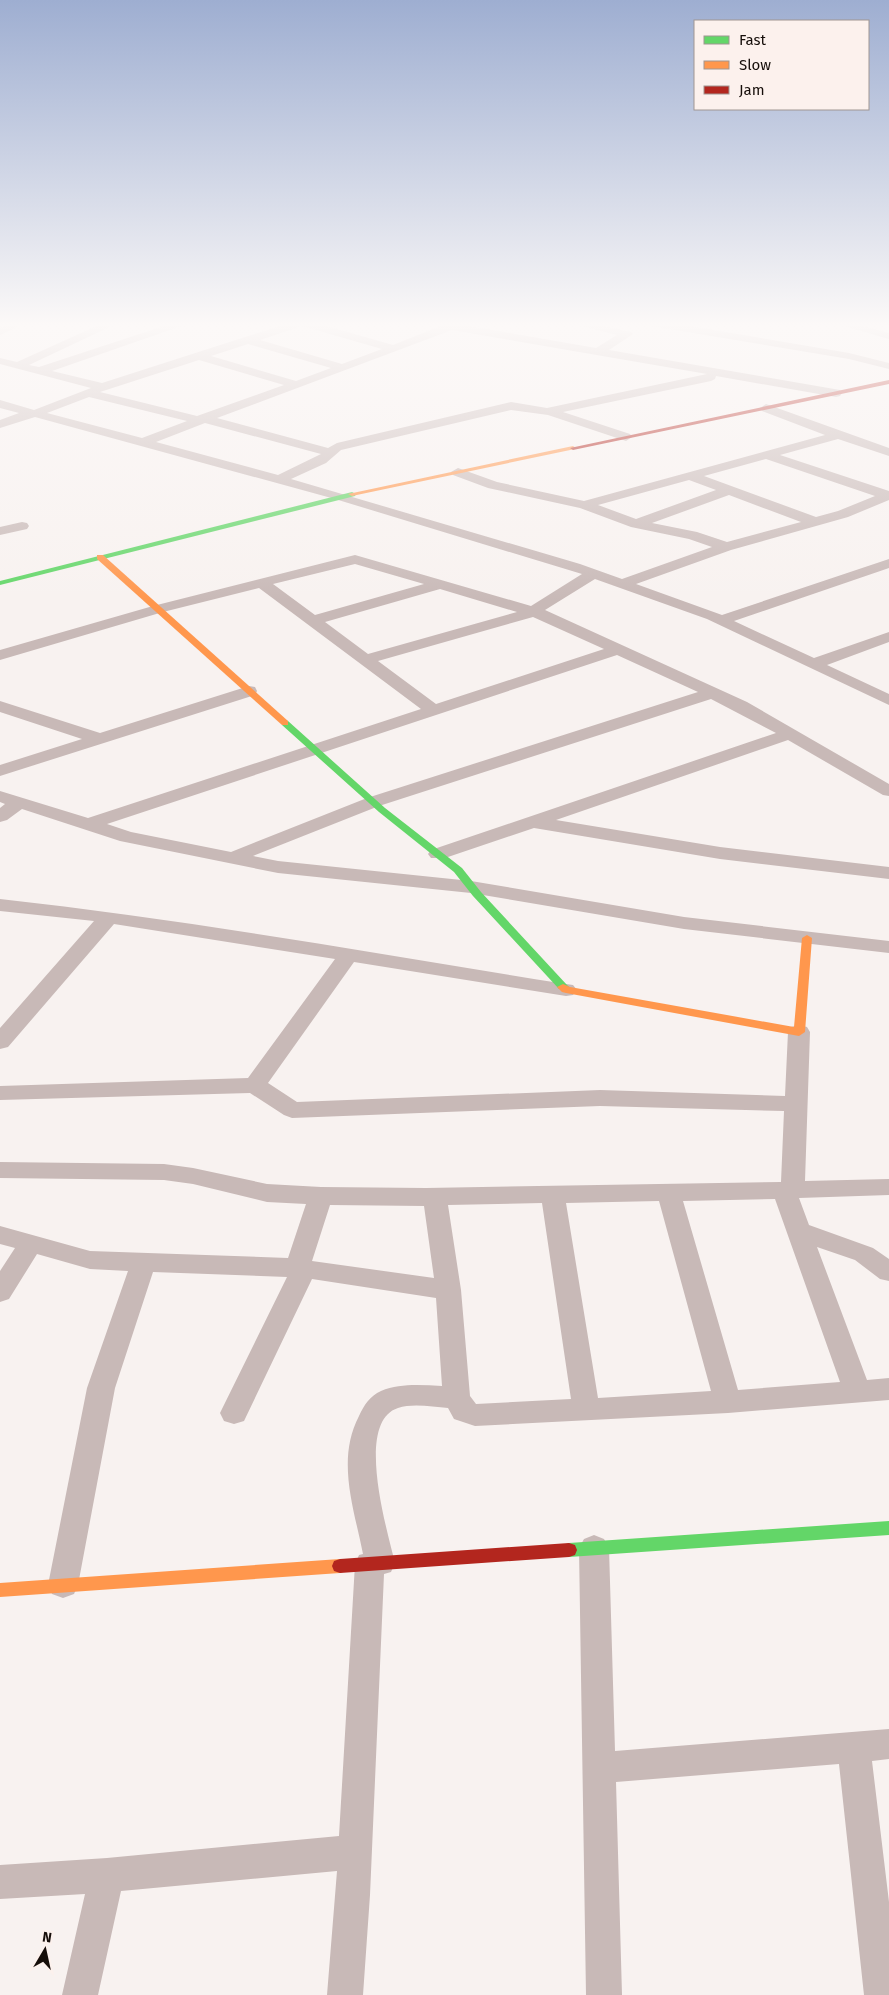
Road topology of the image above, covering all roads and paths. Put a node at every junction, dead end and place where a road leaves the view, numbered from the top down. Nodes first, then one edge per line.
1 (23, 416) edge
2 (43, 416) edge
3 (188, 416) edge
4 (208, 416) edge
5 (468, 416) edge
6 (558, 416) edge
7 (727, 416) edge
8 (788, 416) edge
9 (200, 419) junction
10 (0, 424) edge
11 (838, 435) junction
12 (626, 437) junction
13 (142, 443) junction
14 (330, 452) junction
15 (889, 452) edge
16 (765, 454) junction
17 (458, 472) junction
18 (688, 475) junction
19 (278, 480) junction
20 (729, 490) junction
21 (340, 496) junction
22 (888, 496) edge
23 (584, 505) junction
24 (815, 522) junction
25 (636, 524) junction
26 (22, 526) dead end
27 (0, 531) edge
28 (726, 547) junction
29 (100, 557) junction
30 (889, 563) edge
31 (593, 574) junction
32 (0, 583) edge
33 (262, 583) junction
34 (622, 584) junction
35 (438, 585) junction
36 (158, 609) junction
37 (532, 612) junction
38 (721, 620) junction
39 (312, 621) junction
40 (889, 637) edge
41 (616, 650) junction
42 (0, 655) edge
43 (365, 660) junction
44 (814, 664) junction
45 (249, 691) junction
46 (712, 693) junction
47 (889, 700) edge
48 (0, 706) edge
49 (433, 710) junction
50 (790, 734) junction
51 (100, 739) junction
52 (313, 748) junction
53 (0, 772) edge
54 (889, 791) edge
55 (0, 796) edge
56 (20, 802) junction
57 (373, 802) junction
58 (0, 816) edge
59 (532, 822) junction
60 (89, 824) junction
61 (438, 854) junction
62 (232, 858) junction
63 (889, 873) edge
64 (471, 887) junction
65 (0, 904) edge
66 (109, 917) junction
67 (807, 938) junction
68 (889, 947) edge
69 (349, 955) junction
70 (566, 990) junction
71 (799, 1032) junction
72 (0, 1042) edge
73 (256, 1085) junction
74 (0, 1093) edge
75 (796, 1104) junction
76 (0, 1170) edge
77 (889, 1187) edge
78 (789, 1190) junction
79 (669, 1193) junction
80 (553, 1195) junction
81 (321, 1196) junction
82 (435, 1197) junction
83 (799, 1231) junction
84 (0, 1235) edge
85 (31, 1244) junction
86 (143, 1263) junction
87 (300, 1268) junction
88 (889, 1272) edge
89 (448, 1290) junction
90 (0, 1292) edge
91 (889, 1388) edge
92 (857, 1392) junction
93 (456, 1397) junction
94 (728, 1402) junction
95 (586, 1410) junction
96 (234, 1413) dead end
97 (889, 1528) edge
98 (594, 1548) junction
99 (375, 1564) junction
100 (63, 1585) junction
101 (0, 1590) edge
102 (889, 1744) edge
103 (854, 1747) junction
104 (599, 1768) junction
105 (356, 1852) junction
106 (107, 1875) junction
107 (0, 1882) edge
108 (80, 1995) edge
109 (344, 1995) edge
110 (604, 1995) edge
111 (882, 1995) edge

1 - 10 street
2 - 13 street
3 - 9 street
4 - 9 street
5 - 14 street
6 - 12 street
7 - 12 street
8 - 11 street
9 - 13 street
9 - 14 street
11 - 15 street
11 - 16 street
12 - 17 street
13 - 19 street
14 - 19 street
16 - 18 street
16 - 22 street
17 - 21 street
17 - 23 street
18 - 20 street
18 - 23 street
19 - 21 street
20 - 24 street
20 - 25 street
21 - 29 street
21 - 31 street
22 - 24 street
23 - 25 street
24 - 28 street
25 - 28 street
26 - 27 street
28 - 34 street
29 - 32 street
29 - 36 street
30 - 38 street
31 - 34 street
31 - 37 street
33 - 35 street
33 - 36 street
33 - 39 street
34 - 38 street
35 - 37 street
35 - 39 street
36 - 42 street
36 - 45 street
37 - 41 street
37 - 43 street
38 - 44 street
39 - 43 street
40 - 44 street
41 - 46 street
41 - 49 street
43 - 49 street
44 - 47 street
45 - 51 street
45 - 52 street
46 - 50 street
46 - 57 street
48 - 51 street
49 - 52 street
50 - 54 street
50 - 59 street
51 - 53 street
52 - 57 street
52 - 60 street
55 - 56 street
56 - 58 street
56 - 60 street
57 - 61 street
57 - 62 street
59 - 61 street
59 - 63 street
60 - 62 street
61 - 64 street
62 - 64 street
64 - 67 street
64 - 70 street
65 - 66 street
66 - 69 street
66 - 72 street
67 - 68 street
67 - 71 street
69 - 70 street
69 - 73 street
70 - 71 street
71 - 75 street
73 - 74 street
73 - 75 street
75 - 78 street
76 - 81 street
77 - 78 street
78 - 79 street
78 - 83 street
79 - 80 street
79 - 94 street
80 - 82 street
80 - 95 street
81 - 82 street
81 - 87 street
82 - 89 street
83 - 88 street
83 - 92 street
84 - 85 street
85 - 86 street
85 - 90 street
86 - 87 street
86 - 100 street
87 - 89 street
87 - 96 street
89 - 93 street
91 - 92 street
92 - 94 street
93 - 95 street
93 - 99 street
94 - 95 street
97 - 98 street
98 - 99 street
98 - 104 street
99 - 100 street
99 - 105 street
100 - 101 street
102 - 103 street
103 - 104 street
103 - 111 street
104 - 110 street
105 - 106 street
105 - 109 street
106 - 107 street
106 - 108 street

